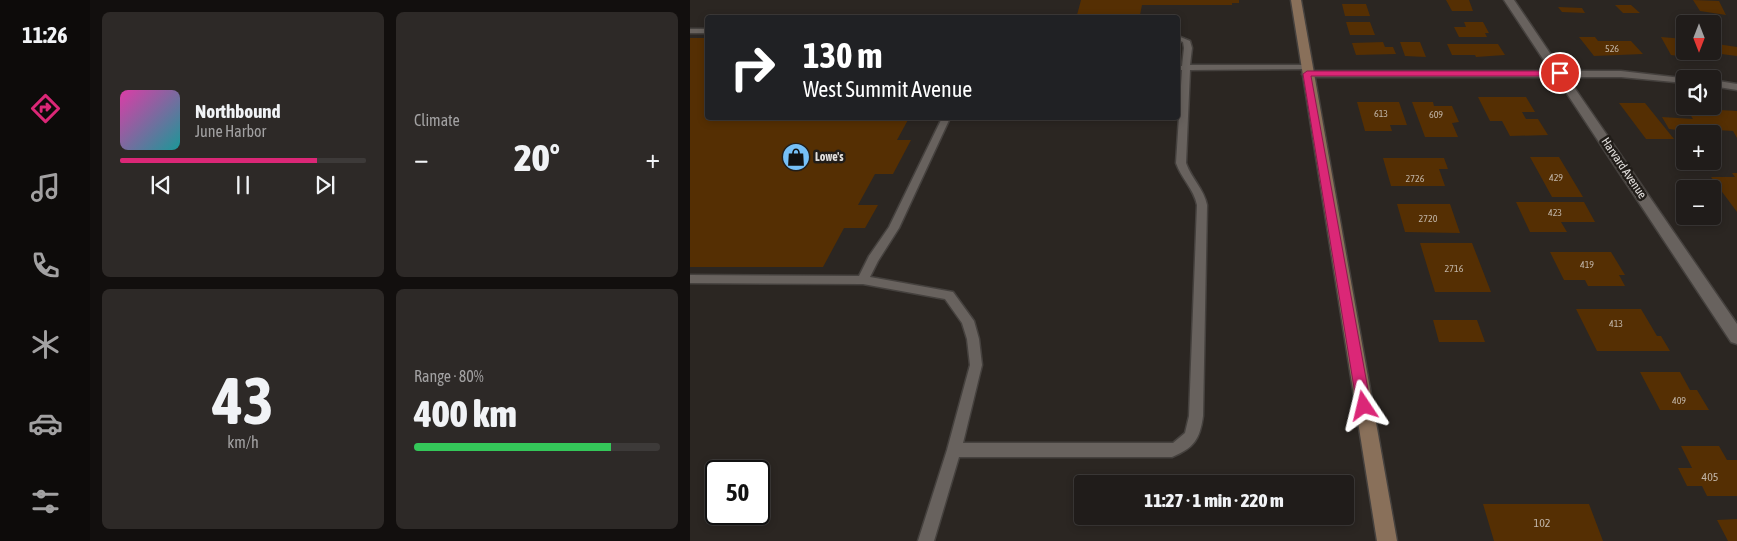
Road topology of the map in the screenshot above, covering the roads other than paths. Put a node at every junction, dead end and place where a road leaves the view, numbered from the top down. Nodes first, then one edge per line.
1 (1296, 0) edge
2 (1509, 0) edge
3 (690, 31) edge
4 (705, 31) edge
5 (1180, 38) edge
6 (1182, 68) edge
7 (1306, 70) junction
8 (1560, 73) junction
9 (1676, 79) edge
10 (1721, 84) edge
11 (1737, 87) edge
12 (945, 120) edge
13 (690, 280) edge
14 (863, 280) junction
15 (1737, 337) edge
16 (954, 450) junction
17 (926, 541) edge
18 (1387, 541) edge

1 - 7 main road
2 - 8 street, Harvard Avenue
3 - 4 lane
5 - 6 lane
6 - 7 lane
6 - 16 lane
7 - 8 street
7 - 18 main road
8 - 9 street
8 - 15 street, Harvard Avenue
10 - 11 street
12 - 14 lane
13 - 14 lane
14 - 16 lane
16 - 17 lane

